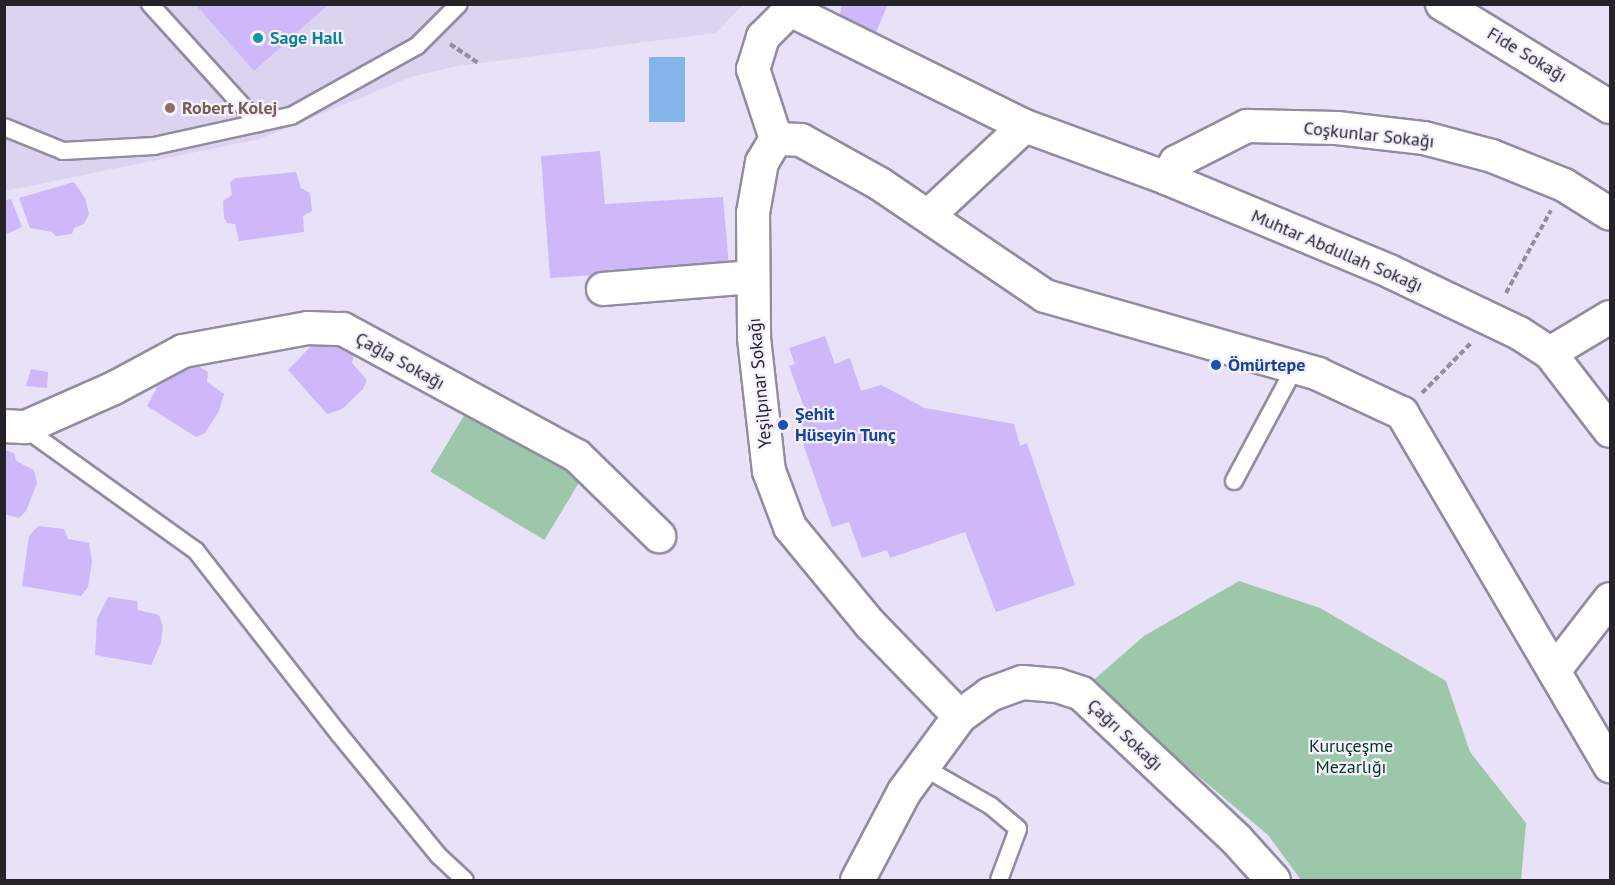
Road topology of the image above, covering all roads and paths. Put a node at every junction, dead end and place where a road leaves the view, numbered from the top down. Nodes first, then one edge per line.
1 (150, 4) edge
2 (459, 4) edge
3 (1442, 4) edge
4 (793, 7) edge
5 (432, 31) junction
6 (478, 63) dead end
7 (1611, 107) edge
8 (258, 123) junction
9 (1025, 126) junction
10 (4, 127) edge
11 (776, 139) junction
12 (1166, 178) junction
13 (1564, 185) junction
14 (1611, 214) edge
15 (928, 216) junction
16 (753, 277) junction
17 (603, 289) dead end
18 (1611, 317) edge
19 (1492, 321) junction
20 (1550, 353) junction
21 (1295, 368) junction
22 (1402, 413) junction
23 (14, 426) edge
24 (1611, 431) edge
25 (1234, 482) dead end
26 (660, 536) dead end
27 (1611, 599) edge
28 (1554, 671) junction
29 (959, 716) junction
30 (1611, 766) edge
31 (923, 767) junction
32 (465, 880) edge
33 (857, 880) edge
34 (999, 880) edge
35 (1273, 880) edge

1 - 8 lane
2 - 5 lane
3 - 7 street, Fide Sokağı
4 - 9 street, Muhtar Abdullah Sokağı
4 - 11 street
5 - 6 path
5 - 8 lane
8 - 10 lane
9 - 12 street, Muhtar Abdullah Sokağı
9 - 15 street
11 - 15 street
11 - 16 street, Yeşilpınar Sokağı
12 - 13 street, Coşkunlar Sokağı
12 - 19 street, Muhtar Abdullah Sokağı
13 - 14 street, Coşkunlar Sokağı
13 - 19 path
15 - 21 street
16 - 17 street
16 - 29 street, Yeşilpınar Sokağı
18 - 20 street
19 - 20 street, Muhtar Abdullah Sokağı
19 - 22 path
20 - 24 street, Muhtar Abdullah Sokağı
21 - 22 street
21 - 25 lane
22 - 28 street
23 - 26 street, Çağla Sokağı
23 - 32 lane
27 - 28 street
28 - 30 street
29 - 31 street, Çağrı Sokağı
29 - 35 street, Çağrı Sokağı
31 - 33 street, Çağrı Sokağı
31 - 34 lane

